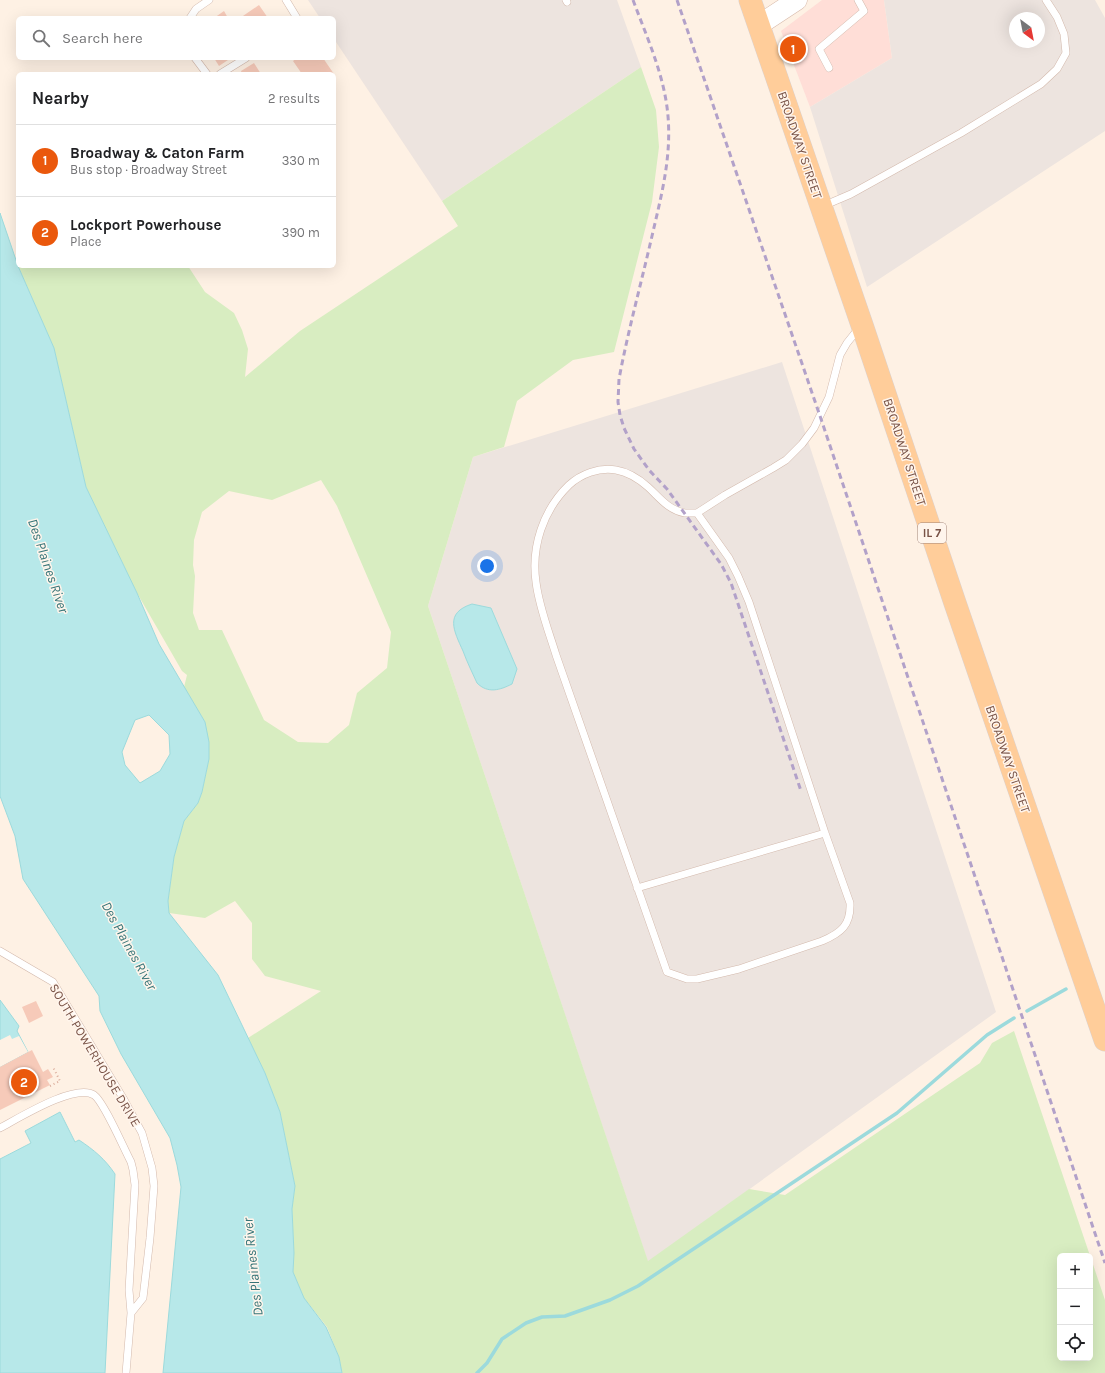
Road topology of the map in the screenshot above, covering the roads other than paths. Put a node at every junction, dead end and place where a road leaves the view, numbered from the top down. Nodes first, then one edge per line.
1 (209, 0) edge
2 (286, 0) edge
3 (750, 0) edge
4 (797, 0) edge
5 (858, 0) edge
6 (1046, 0) edge
7 (191, 16) edge
8 (296, 16) edge
9 (759, 25) junction
10 (196, 60) edge
11 (243, 60) edge
12 (829, 68) dead end
13 (206, 72) edge
14 (223, 72) edge
15 (821, 206) junction
16 (862, 325) junction
17 (697, 513) junction
18 (825, 833) junction
19 (637, 888) junction
20 (0, 951) edge
21 (1105, 1040) edge
22 (0, 1128) edge
23 (131, 1313) junction
24 (126, 1373) edge

1 - 7 lane
2 - 8 lane
3 - 9 main road, BROADWAY STREET / IL 7
4 - 9 street
5 - 12 lane
6 - 15 lane
9 - 15 main road, BROADWAY STREET / IL 7
10 - 13 lane
11 - 14 lane
15 - 16 main road, BROADWAY STREET / IL 7
16 - 17 lane
16 - 21 main road, BROADWAY STREET / IL 7
17 - 18 lane
17 - 19 lane
18 - 19 lane
18 - 19 lane
20 - 23 lane, SOUTH POWERHOUSE DRIVE
22 - 23 lane
23 - 24 lane

